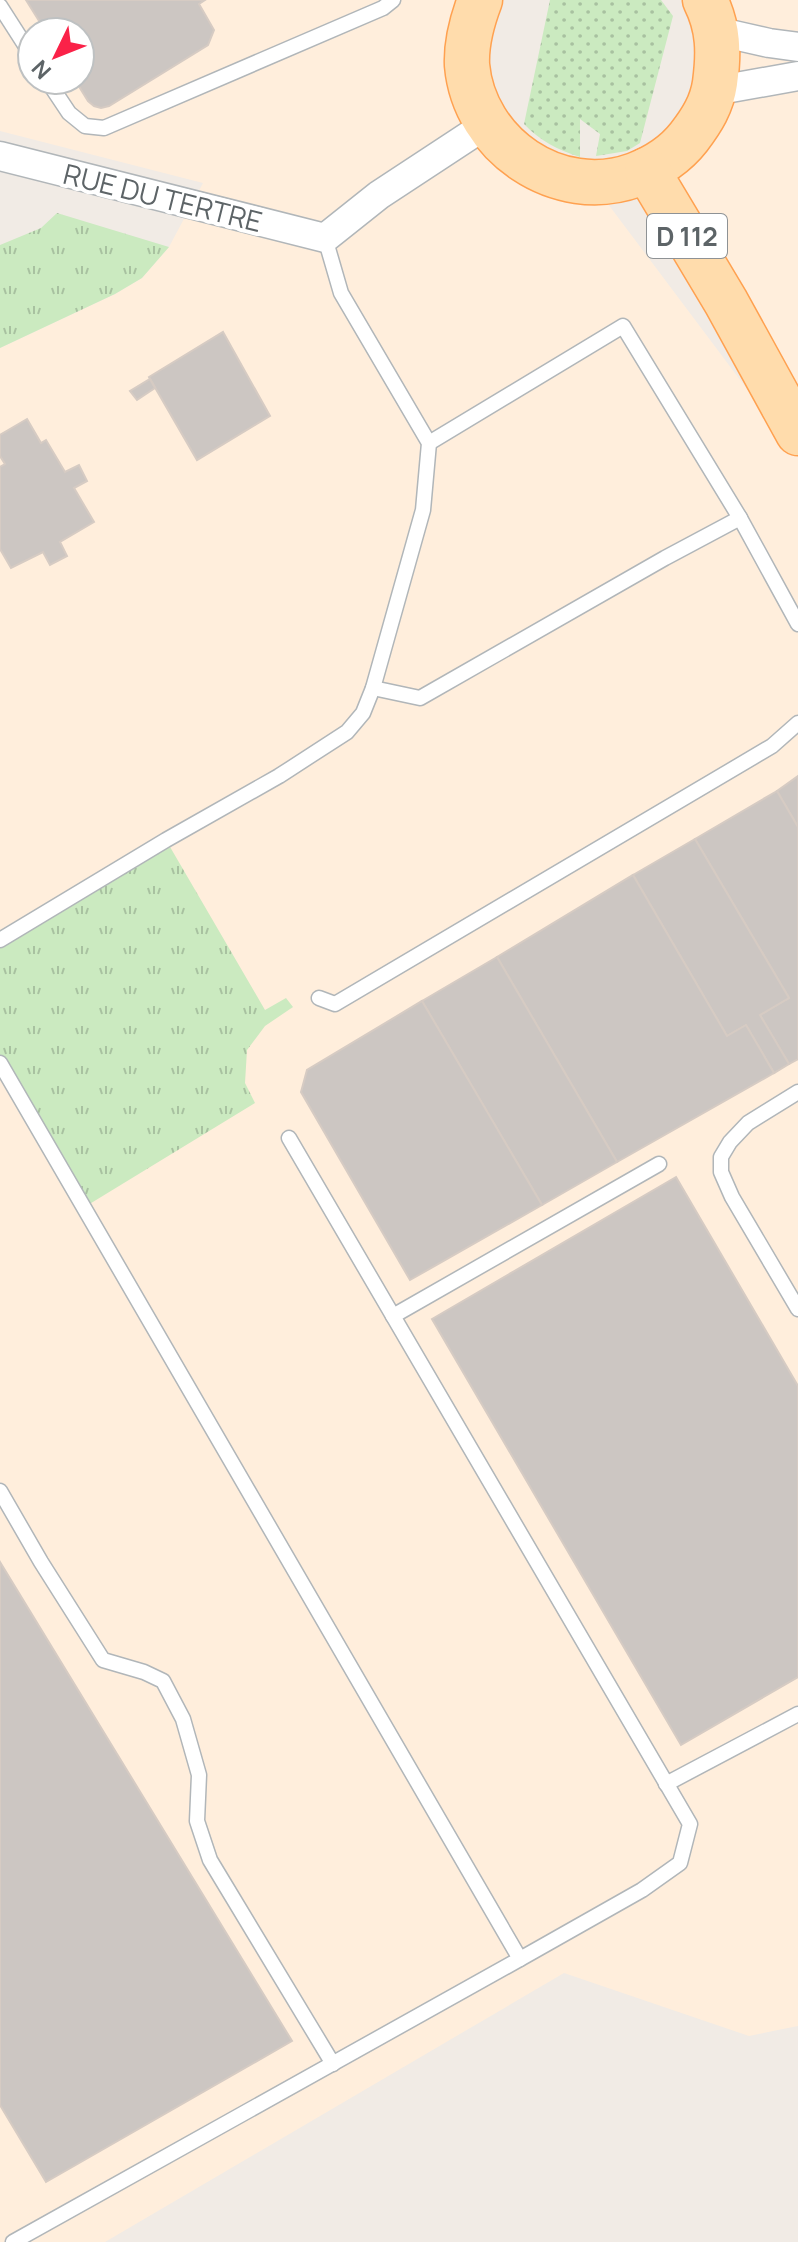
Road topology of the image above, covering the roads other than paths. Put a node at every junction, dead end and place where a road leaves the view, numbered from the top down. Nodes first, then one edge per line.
1 (393, 0) edge
2 (480, 0) edge
3 (0, 6) edge
4 (710, 15) edge
5 (16, 31) edge
6 (798, 47) edge
7 (798, 76) edge
8 (714, 91) junction
9 (58, 96) edge
10 (487, 124) junction
11 (0, 156) edge
12 (647, 170) junction
13 (325, 238) junction
14 (798, 433) edge
15 (429, 443) junction
16 (740, 518) junction
17 (798, 624) edge
18 (373, 688) junction
19 (798, 723) edge
20 (0, 940) edge
21 (319, 998) dead end
22 (0, 1063) edge
23 (798, 1092) edge
24 (289, 1138) dead end
25 (659, 1164) dead end
26 (798, 1309) edge
27 (393, 1316) junction
28 (0, 1491) edge
29 (798, 1714) edge
30 (666, 1784) junction
31 (520, 1959) junction
32 (333, 2064) junction
33 (13, 2242) edge

1 - 9 lane
2 - 10 main road
3 - 5 lane
4 - 6 street
4 - 8 main road
7 - 8 street
8 - 12 main road
10 - 12 main road
10 - 13 street
11 - 13 street, RUE DU TERTRE
12 - 14 main road, D 112
13 - 15 lane
15 - 16 lane
15 - 18 lane
16 - 17 lane
16 - 18 lane
18 - 20 lane
19 - 21 lane
22 - 31 lane
23 - 26 lane
24 - 27 lane
25 - 27 lane
27 - 30 lane
28 - 32 lane
29 - 30 lane
30 - 31 lane
31 - 32 lane
32 - 33 lane

